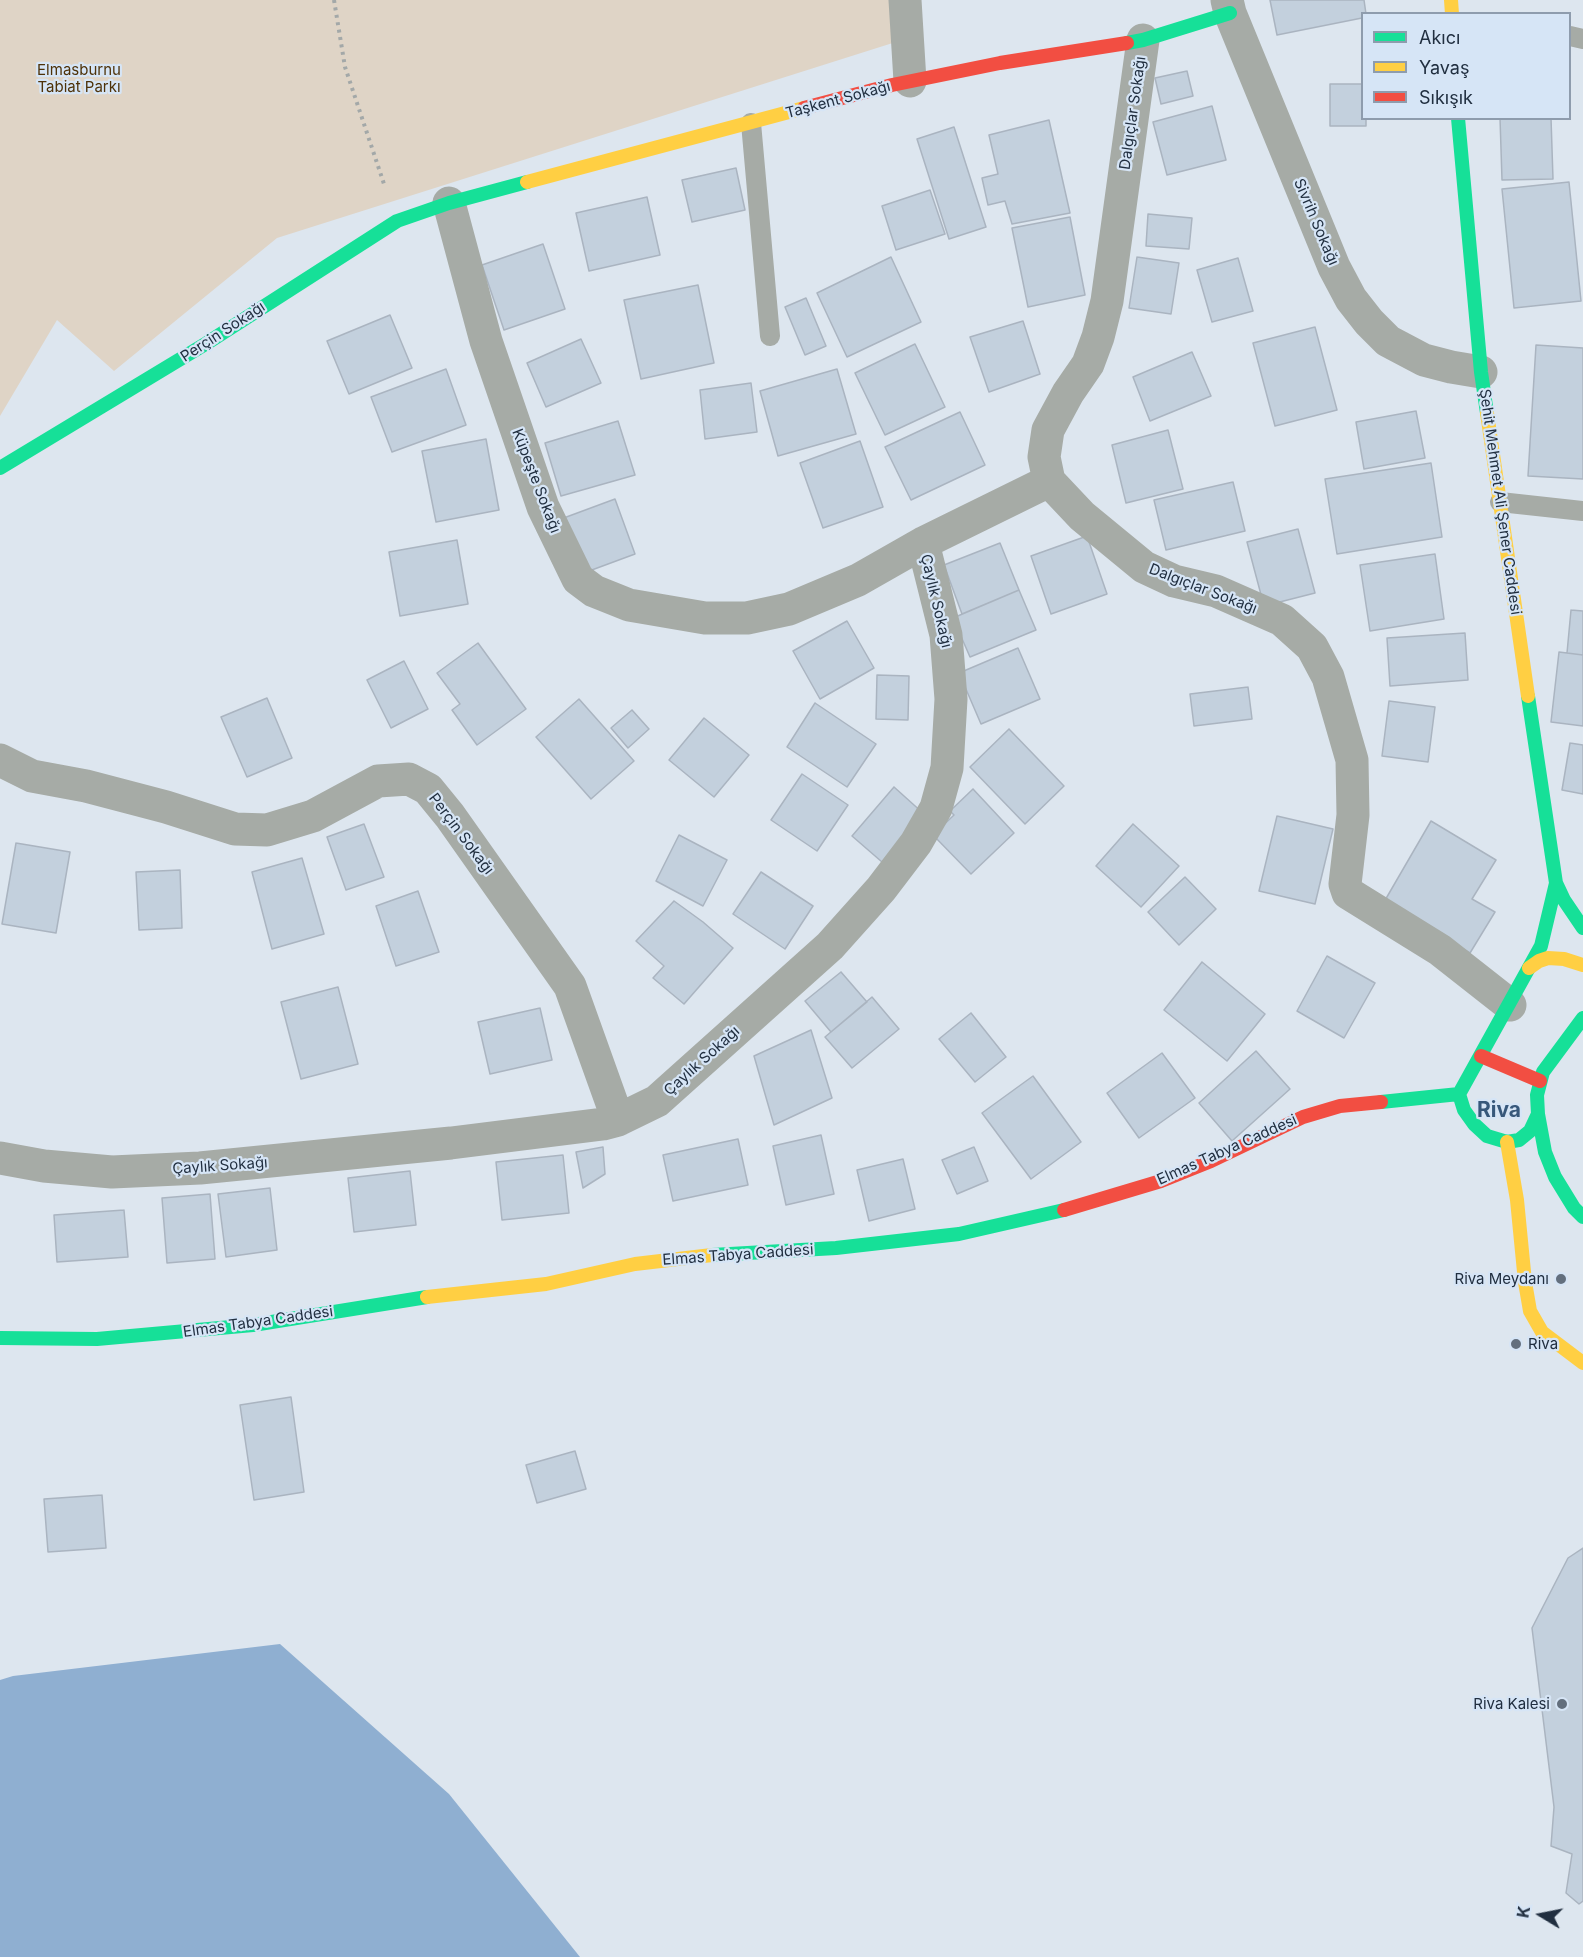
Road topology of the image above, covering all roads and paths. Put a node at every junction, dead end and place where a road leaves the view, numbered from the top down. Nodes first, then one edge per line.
1 (334, 0) edge
2 (905, 0) edge
3 (1228, 7) edge
4 (1143, 40) junction
5 (910, 81) junction
6 (1458, 120) edge
7 (751, 123) junction
8 (448, 203) junction
9 (397, 221) junction
10 (770, 336) dead end
11 (1481, 372) junction
12 (0, 468) edge
13 (1049, 481) junction
14 (1500, 502) junction
15 (1583, 511) edge
16 (923, 543) junction
17 (0, 760) edge
18 (1556, 883) junction
19 (1583, 928) edge
20 (1583, 965) edge
21 (1529, 968) junction
22 (1510, 1005) junction
23 (1583, 1018) edge
24 (1481, 1056) junction
25 (1540, 1081) junction
26 (1459, 1094) junction
27 (1538, 1114) junction
28 (618, 1120) junction
29 (1507, 1142) junction
30 (0, 1158) edge
31 (1583, 1217) edge
32 (0, 1338) edge
33 (1583, 1363) edge

1 - 9 path
2 - 5 street
3 - 4 street, Taşkent Sokağı
3 - 11 street, Sivrih Sokağı
4 - 5 street, Taşkent Sokağı
4 - 13 street, Dalgıçlar Sokağı
5 - 7 street, Taşkent Sokağı
6 - 11 street, Şehit Mehmet Ali Şener Caddesi
7 - 8 street, Taşkent Sokağı
7 - 10 lane
8 - 9 street, Perçin Sokağı
8 - 16 street, Küpeşte Sokağı
9 - 12 street, Perçin Sokağı
11 - 14 street, Şehit Mehmet Ali Şener Caddesi
13 - 16 street, Küpeşte Sokağı
13 - 22 street, Dalgıçlar Sokağı
14 - 15 lane
14 - 18 street, Şehit Mehmet Ali Şener Caddesi
16 - 28 street, Çaylık Sokağı
17 - 28 street, Perçin Sokağı
18 - 19 street, Şehit Mehmet Ali Şener Caddesi
18 - 21 street, Şehit Mehmet Ali Şener Caddesi
20 - 21 street
21 - 22 street, Şehit Mehmet Ali Şener Caddesi
22 - 24 street, Şehit Mehmet Ali Şener Caddesi
23 - 25 street
24 - 25 street
24 - 26 street, Şehit Mehmet Ali Şener Caddesi
25 - 27 street
26 - 29 street
26 - 32 street, Elmas Tabya Caddesi
27 - 29 street
27 - 31 street
28 - 30 street, Çaylık Sokağı
29 - 33 street

